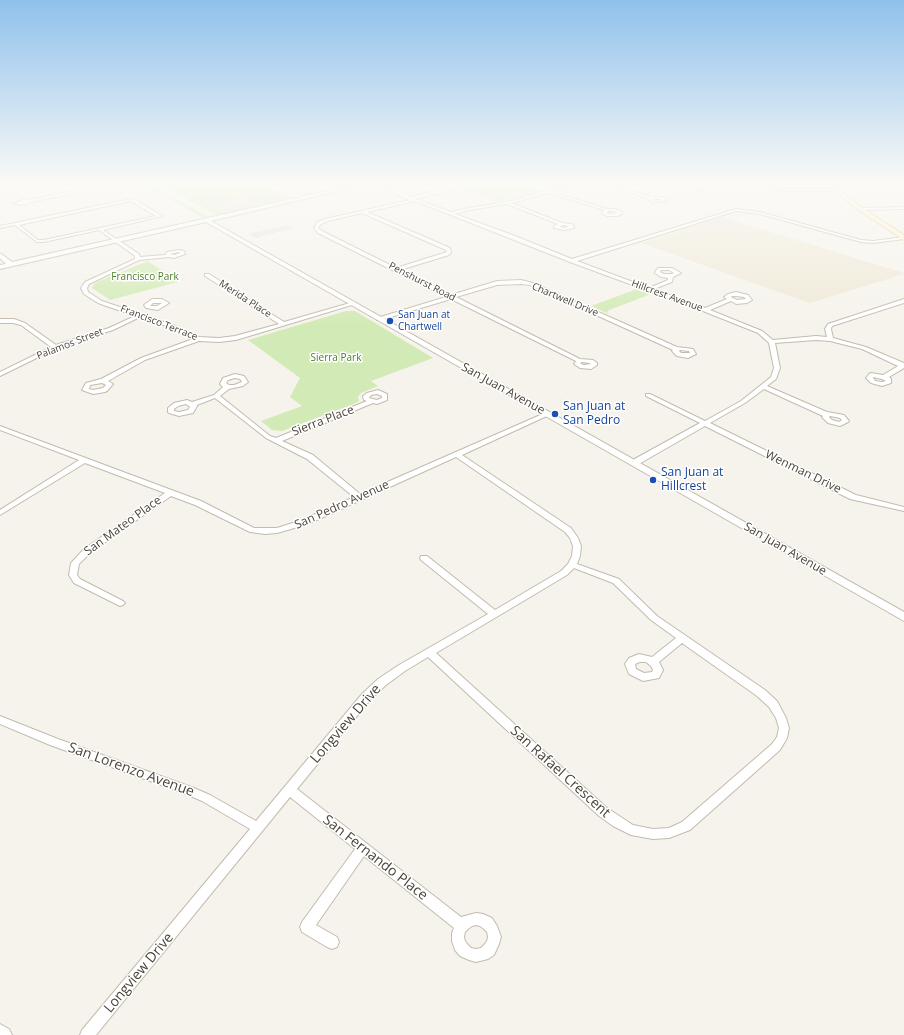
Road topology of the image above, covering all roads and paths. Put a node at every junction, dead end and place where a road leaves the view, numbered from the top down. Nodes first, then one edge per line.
1 (25, 231) edge
2 (94, 231) edge
3 (103, 231) edge
4 (156, 231) edge
5 (226, 231) edge
6 (319, 231) edge
7 (407, 231) edge
8 (497, 231) edge
9 (668, 231) edge
10 (827, 231) edge
11 (894, 231) edge
12 (904, 238) edge
13 (117, 240) junction
14 (0, 255) edge
15 (168, 256) dead end
16 (138, 259) junction
17 (572, 261) junction
18 (10, 264) junction
19 (0, 267) edge
20 (396, 269) junction
21 (207, 275) dead end
22 (670, 276) dead end
23 (650, 289) junction
24 (452, 297) junction
25 (730, 300) dead end
26 (904, 301) edge
27 (352, 304) junction
28 (149, 308) dead end
29 (705, 310) junction
30 (139, 314) junction
31 (379, 320) junction
32 (0, 321) edge
33 (283, 324) junction
34 (198, 339) junction
35 (830, 339) junction
36 (772, 342) junction
37 (55, 347) junction
38 (677, 349) dead end
39 (580, 360) dead end
40 (904, 366) edge
41 (0, 374) edge
42 (884, 377) dead end
43 (103, 381) dead end
44 (227, 387) dead end
45 (764, 387) junction
46 (648, 395) dead end
47 (216, 396) junction
48 (370, 402) dead end
49 (193, 404) dead end
50 (547, 414) junction
51 (827, 415) dead end
52 (706, 425) junction
53 (4, 429) edge
54 (0, 435) edge
55 (275, 441) junction
56 (456, 454) junction
57 (85, 460) junction
58 (634, 463) junction
59 (170, 493) junction
60 (360, 498) junction
61 (904, 509) edge
62 (0, 513) edge
63 (424, 558) dead end
64 (572, 565) junction
65 (120, 603) dead end
66 (494, 614) junction
67 (904, 617) edge
68 (682, 638) junction
69 (429, 652) junction
70 (652, 661) dead end
71 (0, 720) edge
72 (289, 790) junction
73 (258, 828) junction
74 (363, 848) junction
75 (462, 926) dead end
76 (332, 942) dead end
77 (0, 1033) edge
78 (3, 1035) edge
79 (87, 1035) edge

1 - 2 street
3 - 13 street
4 - 13 street
5 - 27 street, San Juan Avenue
6 - 20 street, Penshurst Road
7 - 20 street
8 - 17 street, Hillcrest Avenue
9 - 17 street
10 - 12 street
11 - 12 main road
13 - 16 street
13 - 18 street
14 - 18 street
15 - 16 street
16 - 30 street, Francisco Terrace
17 - 23 street, Hillcrest Avenue
18 - 19 street
20 - 24 street, Penshurst Road
21 - 33 street, Merida Place
22 - 23 street
23 - 29 street, Hillcrest Avenue
24 - 31 street, Chartwell Drive
24 - 38 street, Chartwell Drive
24 - 39 street, Penshurst Road
25 - 29 street
26 - 35 street
27 - 31 street, San Juan Avenue
27 - 33 street, Francisco Terrace
28 - 30 street, Palamos Street
29 - 36 street, Hillcrest Avenue
30 - 34 street, Francisco Terrace
30 - 37 street, Palamos Street
31 - 50 street, San Juan Avenue
32 - 37 street
33 - 34 street, Francisco Terrace
34 - 43 street
35 - 36 street
35 - 40 street
36 - 45 street
37 - 41 street, Palamos Street
40 - 42 street
44 - 47 street
45 - 51 street
45 - 52 street
46 - 52 street, Wenman Drive
47 - 49 street
47 - 55 street
48 - 55 street, Sierra Place
50 - 56 street, San Pedro Avenue
50 - 58 street, San Juan Avenue
52 - 58 street
52 - 61 street, Wenman Drive
53 - 54 street
53 - 57 street, San Pedro Avenue
55 - 60 street
56 - 60 street, San Pedro Avenue
56 - 64 street
57 - 59 street, San Pedro Avenue
57 - 62 street
58 - 67 street, San Juan Avenue
59 - 60 street, San Pedro Avenue
59 - 65 street, San Mateo Place
63 - 66 street
64 - 66 street, Longview Drive
64 - 68 street, San Rafael Crescent
66 - 69 street, Longview Drive
68 - 69 street, San Rafael Crescent
68 - 70 street
69 - 72 street, Longview Drive
71 - 73 street, San Lorenzo Avenue
72 - 73 street, Longview Drive
72 - 74 street, San Fernando Place
73 - 79 street, Longview Drive
74 - 75 street, San Fernando Place
74 - 76 street
77 - 78 street

